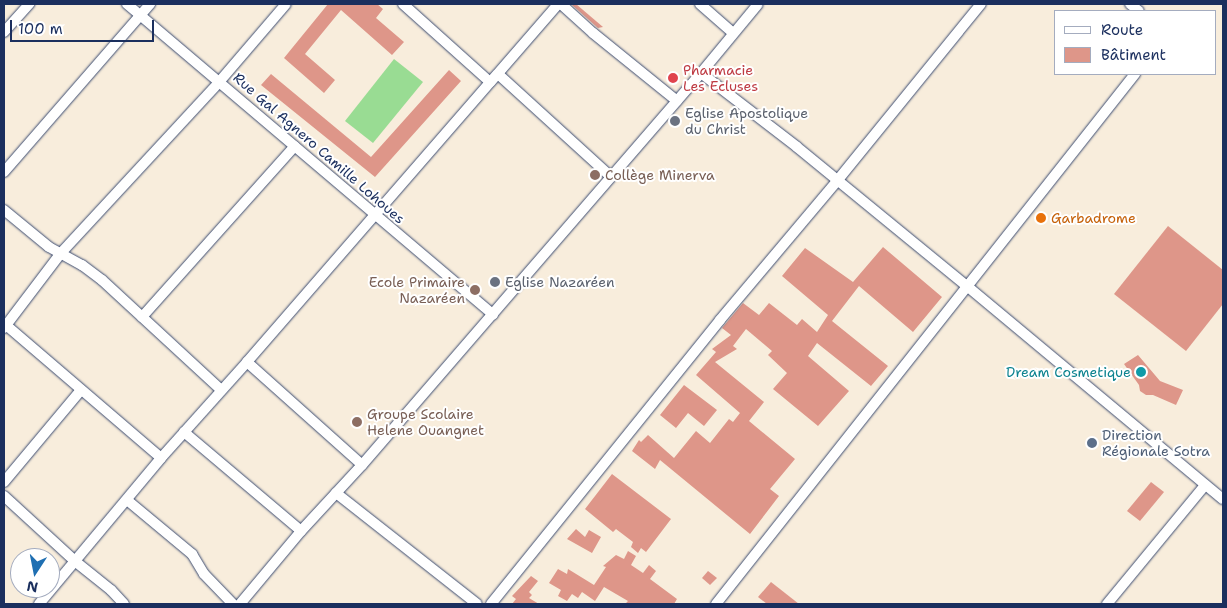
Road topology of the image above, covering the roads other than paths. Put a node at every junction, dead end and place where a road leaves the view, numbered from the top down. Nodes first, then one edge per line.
1 (29, 4) edge
2 (126, 4) edge
3 (150, 4) edge
4 (286, 4) edge
5 (560, 4) edge
6 (700, 4) edge
7 (758, 4) edge
8 (981, 4) edge
9 (410, 6) edge
10 (141, 15) junction
11 (4, 32) edge
12 (733, 33) junction
13 (498, 74) junction
14 (701, 74) junction
15 (1133, 75) edge
16 (220, 81) junction
17 (490, 82) junction
18 (677, 101) junction
19 (295, 146) junction
20 (4, 172) edge
21 (611, 177) junction
22 (837, 181) junction
23 (4, 210) edge
24 (375, 215) junction
25 (61, 253) junction
26 (968, 286) junction
27 (493, 314) junction
28 (142, 317) junction
29 (5, 327) edge
30 (247, 362) junction
31 (82, 390) junction
32 (222, 390) junction
33 (184, 432) junction
34 (161, 458) junction
35 (362, 465) junction
36 (4, 482) edge
37 (1205, 485) junction
38 (336, 493) junction
39 (4, 496) edge
40 (1223, 499) edge
41 (126, 500) junction
42 (301, 531) junction
43 (76, 562) junction
44 (39, 604) edge
45 (124, 604) edge
46 (233, 604) edge
47 (240, 604) edge
48 (476, 604) edge
49 (491, 604) edge
50 (716, 604) edge
51 (1107, 604) edge

1 - 11 street
2 - 10 street, Rue Gal Agnero Camille Lohoues
3 - 10 street
4 - 16 street
5 - 13 street
5 - 18 street
6 - 12 street
7 - 12 street
8 - 22 street
9 - 17 street
10 - 16 street, Rue Gal Agnero Camille Lohoues
10 - 20 street
12 - 14 street
13 - 17 street
13 - 21 street
14 - 18 street
14 - 22 street
15 - 26 street
16 - 19 street, Rue Gal Agnero Camille Lohoues
16 - 25 street
17 - 24 street
18 - 21 street
19 - 24 street, Rue Gal Agnero Camille Lohoues
19 - 28 street
21 - 27 street
22 - 26 street
22 - 49 street
23 - 25 street
24 - 27 street, Rue Gal Agnero Camille Lohoues
24 - 30 street
25 - 28 street
25 - 29 street
26 - 37 street
26 - 50 street
27 - 35 street
28 - 32 street
29 - 31 street
30 - 32 street
30 - 35 street
31 - 34 street
31 - 36 street
32 - 33 street
33 - 34 street
33 - 42 street
34 - 41 street
35 - 38 street
37 - 40 street
37 - 51 street
38 - 42 street
38 - 48 street
39 - 43 street
41 - 43 street
41 - 46 street
42 - 47 street
43 - 44 street
43 - 45 street

